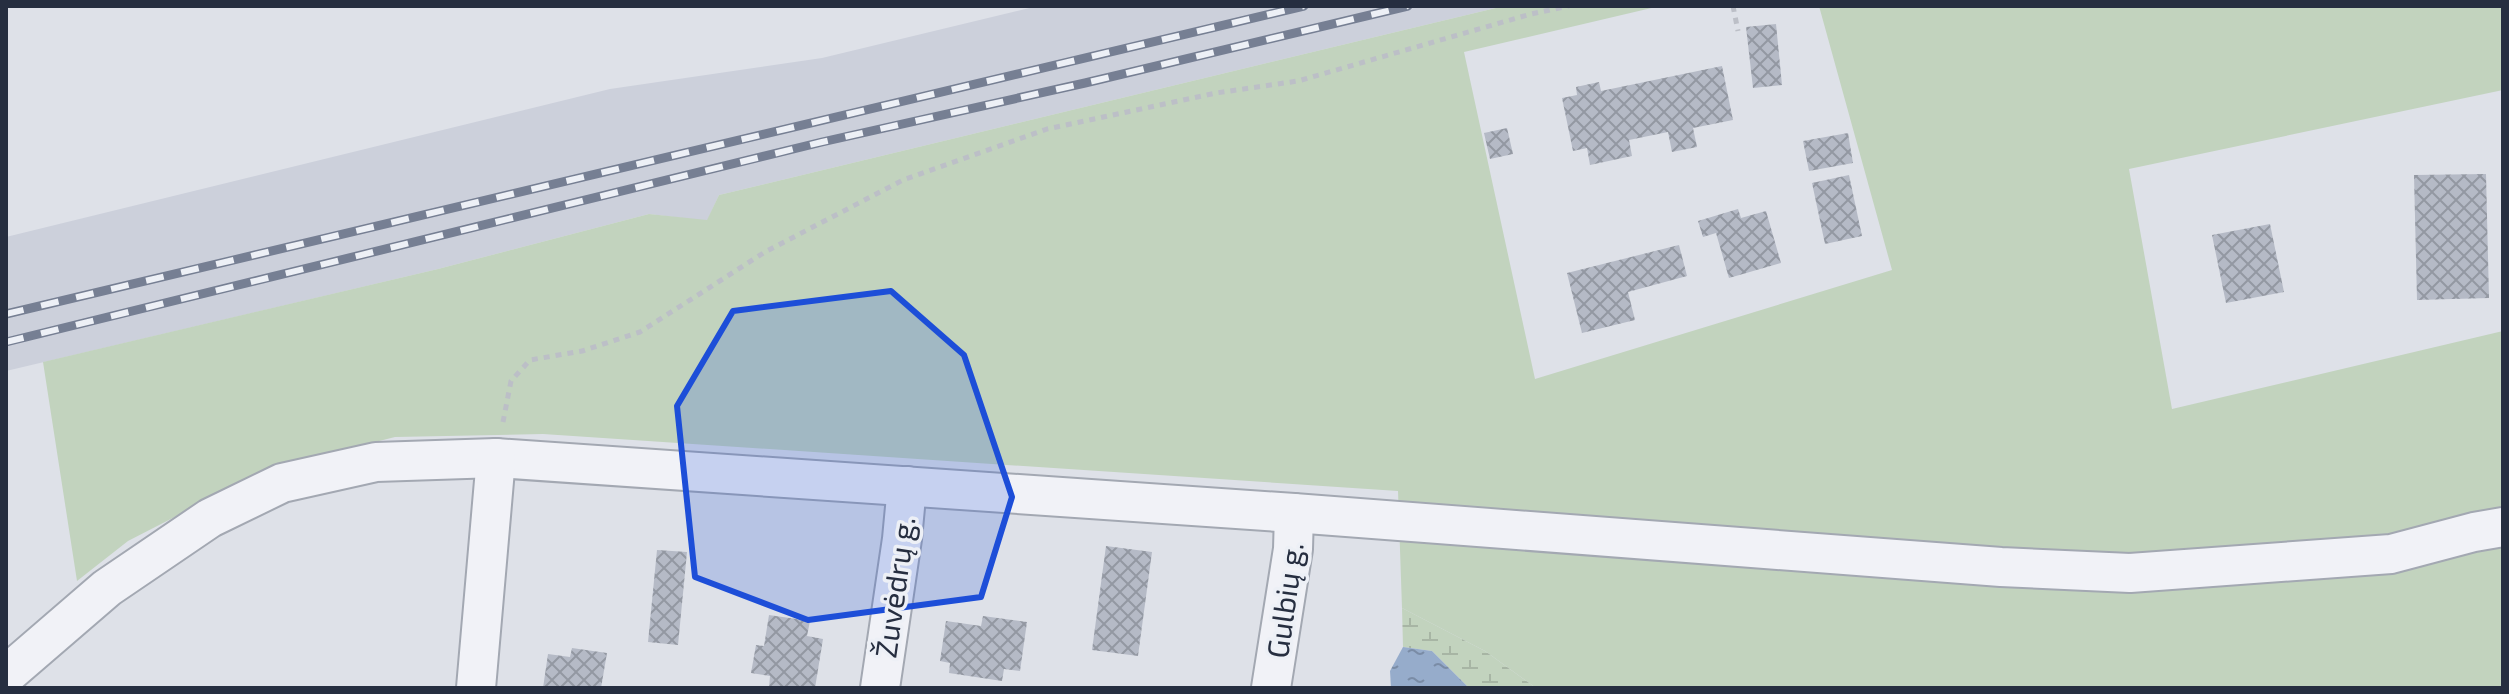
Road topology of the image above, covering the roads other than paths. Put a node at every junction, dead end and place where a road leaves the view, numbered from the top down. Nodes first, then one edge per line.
1 (496, 458) junction
2 (907, 486) junction
3 (1294, 513) junction
4 (2503, 527) edge
5 (6, 675) edge
6 (476, 688) edge
7 (880, 688) edge
8 (1271, 688) edge

1 - 2 street
1 - 5 street
1 - 6 street
2 - 3 street
2 - 7 street, Žuvėdrų g.
3 - 4 street
3 - 8 street, Gulbių g.

